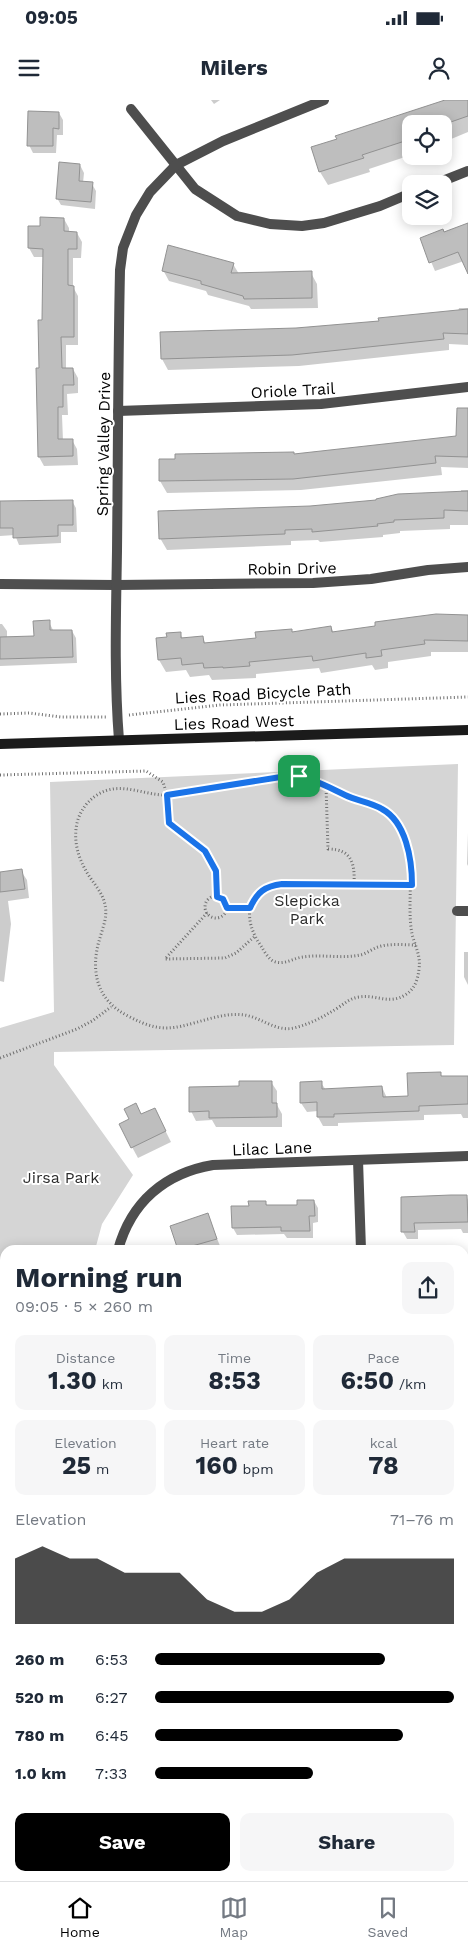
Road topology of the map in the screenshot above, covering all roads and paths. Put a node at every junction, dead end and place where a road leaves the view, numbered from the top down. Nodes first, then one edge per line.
1 (324, 100) edge
2 (131, 109) dead end
3 (176, 165) junction
4 (468, 171) edge
5 (452, 177) edge
6 (402, 197) edge
7 (468, 387) edge
8 (118, 411) junction
9 (468, 567) edge
10 (0, 584) edge
11 (116, 585) junction
12 (468, 698) edge
13 (0, 714) edge
14 (117, 716) junction
15 (468, 730) edge
16 (119, 740) junction
17 (0, 744) edge
18 (0, 775) edge
19 (326, 786) junction
20 (167, 795) junction
21 (354, 884) junction
22 (412, 885) junction
23 (217, 897) junction
24 (227, 908) junction
25 (250, 908) junction
26 (207, 913) junction
27 (254, 937) junction
28 (416, 945) junction
29 (112, 1006) junction
30 (0, 1058) edge
31 (468, 1156) edge
32 (358, 1160) junction
33 (120, 1245) edge
34 (361, 1245) edge

1 - 3 street, Spring Valley Drive
2 - 3 street
3 - 6 street
3 - 8 street, Spring Valley Drive
4 - 5 street
7 - 8 street, Oriole Trail
8 - 11 street, Spring Valley Drive
9 - 11 street, Robin Drive
10 - 11 street, Robin Drive
11 - 14 street, Spring Valley Drive
12 - 14 path, Lies Road Bicycle Path
13 - 14 path, Lies Road Bicycle Path
14 - 16 street, Spring Valley Drive
15 - 16 street, Lies Road West
16 - 17 street, Lies Road West
18 - 20 path
19 - 20 path
19 - 21 path
19 - 22 path
20 - 23 path
20 - 29 path
21 - 22 path
21 - 25 path
22 - 28 path
23 - 24 path
23 - 26 path
24 - 25 path
24 - 26 path
25 - 27 path
26 - 27 path
27 - 28 path
28 - 29 path
29 - 30 path
31 - 32 street, Lilac Lane
32 - 33 street, Lilac Lane
32 - 34 street

